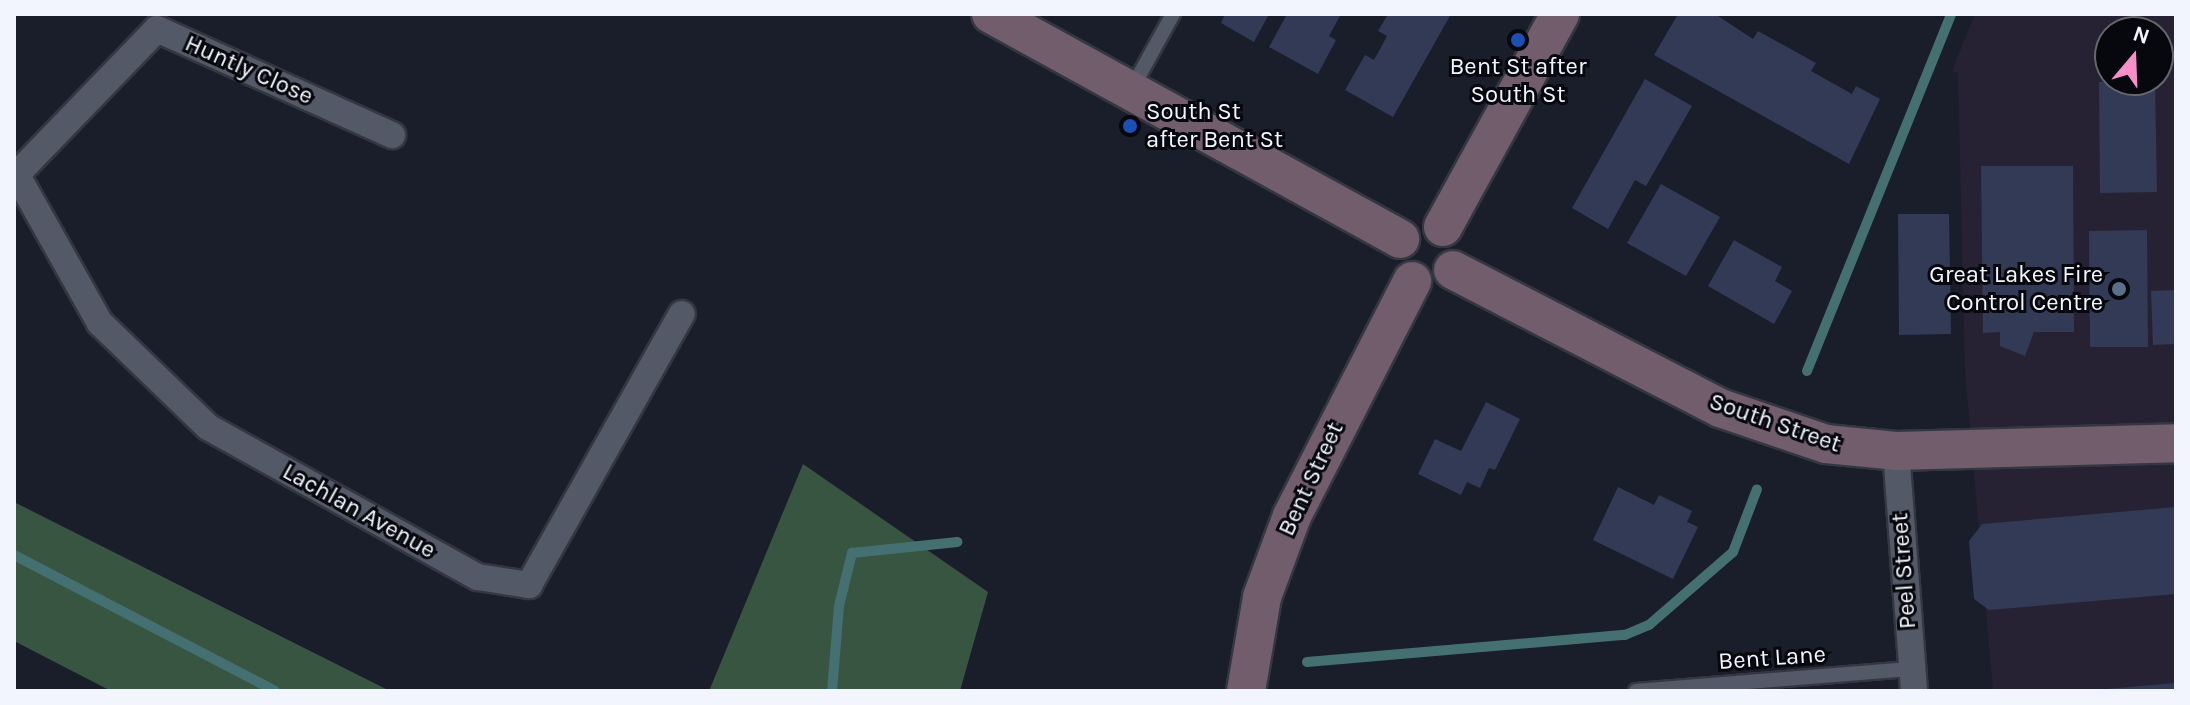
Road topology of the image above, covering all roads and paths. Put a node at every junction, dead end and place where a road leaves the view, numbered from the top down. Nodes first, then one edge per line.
1 (991, 14) edge
2 (1173, 14) edge
3 (1560, 14) edge
4 (1131, 91) junction
5 (392, 135) dead end
6 (16, 172) edge
7 (1443, 227) junction
8 (1400, 239) junction
9 (1453, 270) junction
10 (1412, 281) junction
11 (682, 314) dead end
12 (2176, 443) edge
13 (1896, 451) junction
14 (1913, 680) edge
15 (1246, 691) edge
16 (1636, 691) edge

1 - 4 street
2 - 4 lane
3 - 7 street
4 - 8 street
5 - 6 street, Huntly Close
6 - 11 street, Lachlan Avenue
7 - 8 street
7 - 9 street
8 - 10 street
9 - 10 street
9 - 13 street, South Street
10 - 15 street, Bent Street
12 - 13 street, South Street
13 - 14 street, Peel Street
14 - 16 lane, Bent Lane

